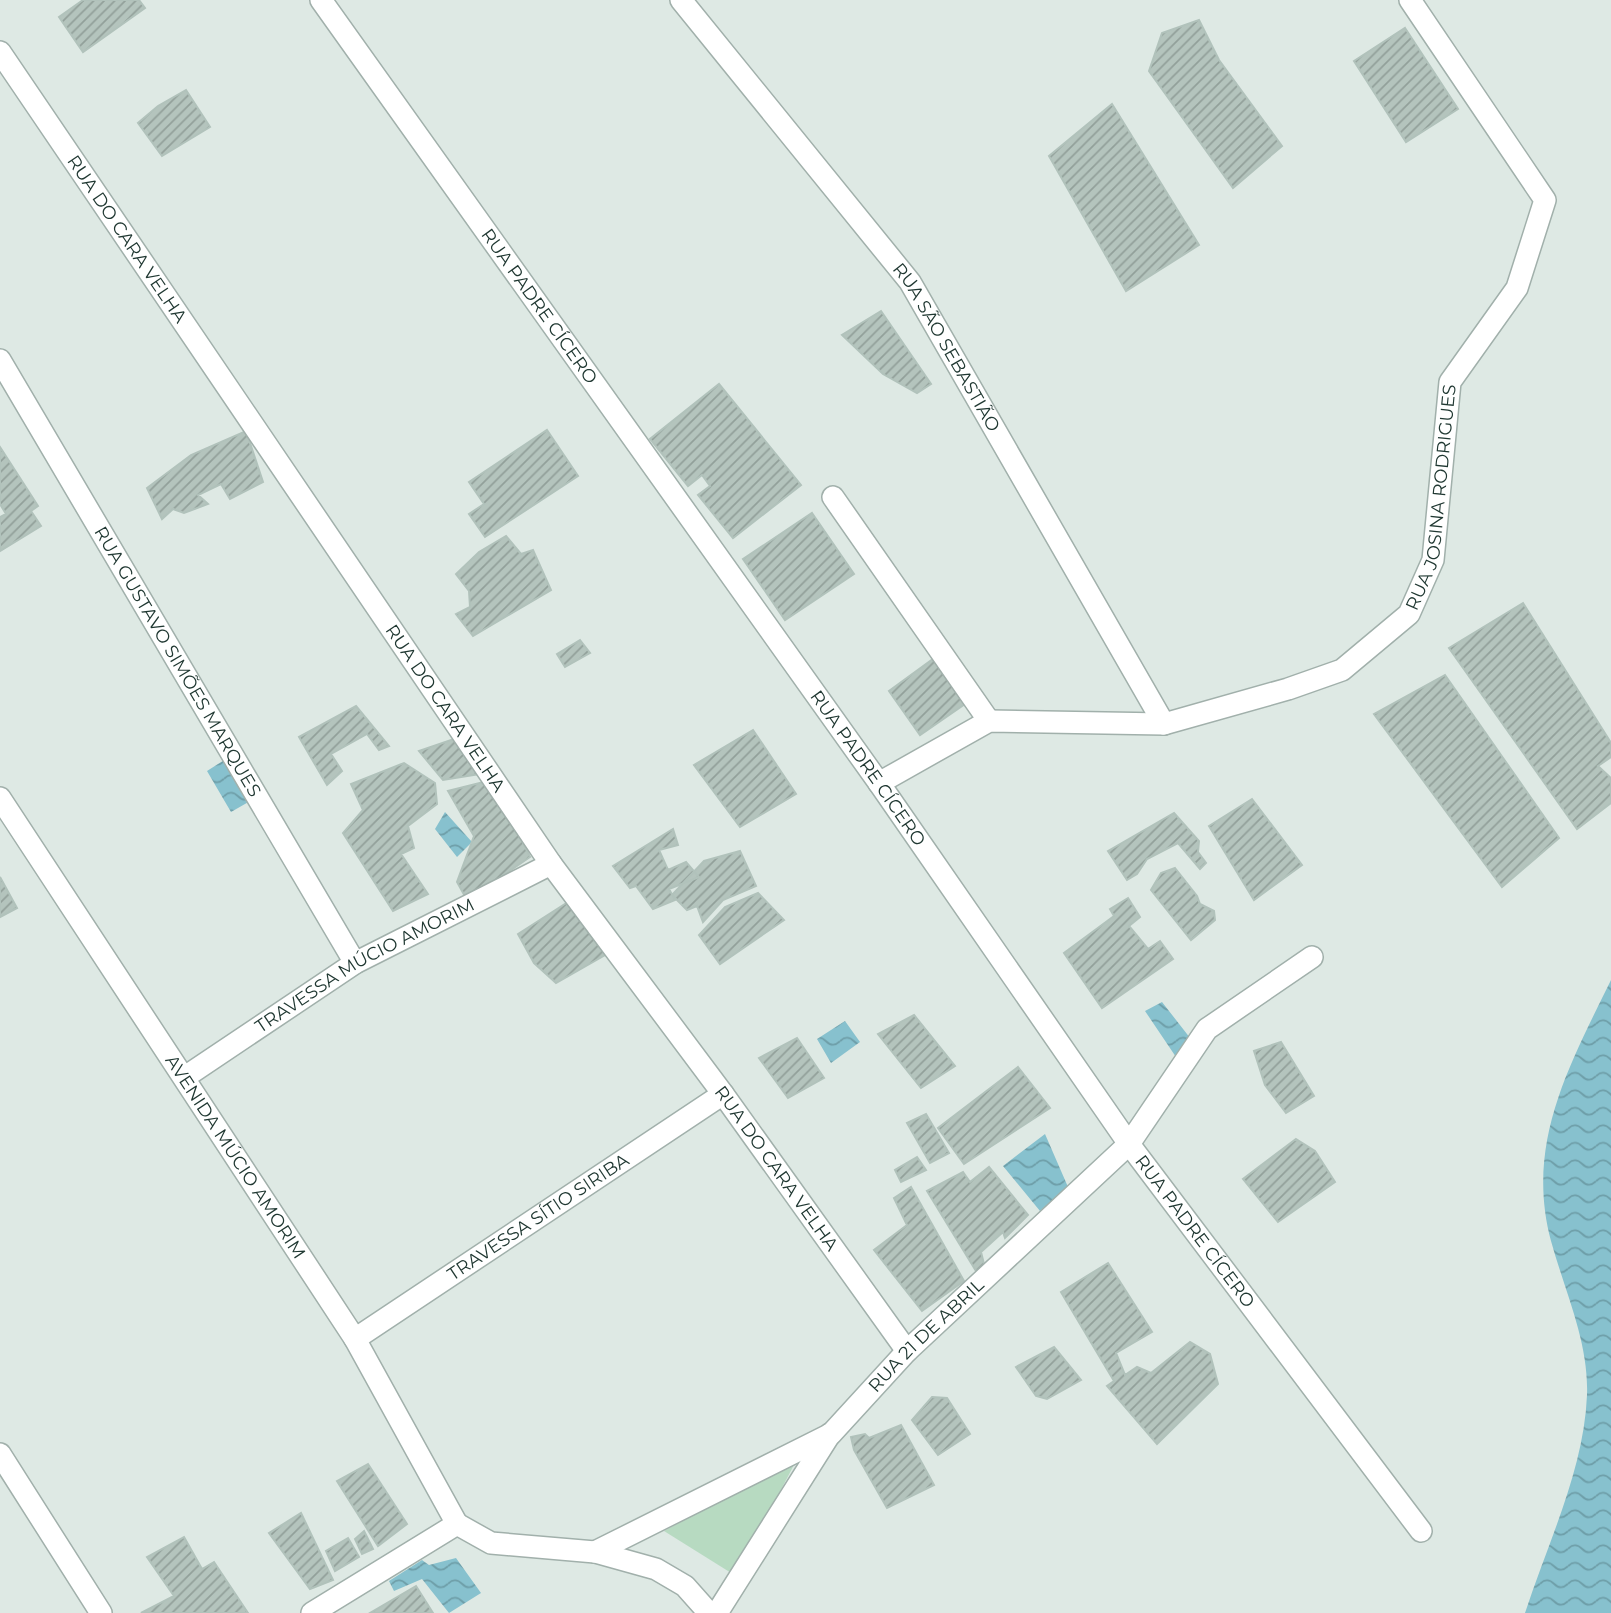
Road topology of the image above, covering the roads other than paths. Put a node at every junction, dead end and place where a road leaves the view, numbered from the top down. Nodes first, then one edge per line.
1 (321, 0) edge
2 (681, 0) edge
3 (1409, 0) edge
4 (1432, 0) edge
5 (1429, 29) junction
6 (0, 52) edge
7 (0, 360) edge
8 (833, 496) dead end
9 (989, 721) junction
10 (1164, 724) junction
11 (879, 783) junction
12 (0, 798) edge
13 (551, 864) junction
14 (1312, 957) dead end
15 (355, 964) junction
16 (186, 1077) junction
17 (723, 1094) junction
18 (1129, 1144) junction
19 (355, 1339) junction
20 (907, 1351) junction
21 (831, 1434) junction
22 (0, 1454) edge
23 (457, 1524) junction
24 (1421, 1531) dead end
25 (595, 1552) junction
26 (101, 1613) edge
27 (312, 1613) edge
28 (709, 1613) edge
29 (717, 1613) edge

1 - 11 street, RUA PADRE CÍCERO
2 - 10 street, RUA SÃO SEBASTIÃO
3 - 5 street, RUA JOSINA RODRIGUES
4 - 5 street
5 - 10 street, RUA JOSINA RODRIGUES
6 - 13 street, RUA DO CARA VELHA
7 - 15 street, RUA GUSTAVO SIMÕES MARQUES
8 - 9 street
9 - 10 street, RUA JOSINA RODRIGUES
9 - 11 street
11 - 18 street, RUA PADRE CÍCERO
12 - 16 street, AVENIDA MÚCIO AMORIM
13 - 15 street, TRAVESSA MÚCIO AMORIM
13 - 17 street, RUA DO CARA VELHA
14 - 18 street, RUA 21 DE ABRIL
15 - 16 street, TRAVESSA MÚCIO AMORIM
16 - 19 street, AVENIDA MÚCIO AMORIM
17 - 19 street, TRAVESSA SÍTIO SIRIBA
17 - 20 street, RUA DO CARA VELHA
18 - 20 street, RUA 21 DE ABRIL
18 - 24 street, RUA PADRE CÍCERO
19 - 23 street, AVENIDA MÚCIO AMORIM
20 - 21 street, RUA 21 DE ABRIL
21 - 25 street, RUA 21 DE ABRIL
21 - 29 street
22 - 26 street
23 - 25 street
23 - 27 street
25 - 28 street

